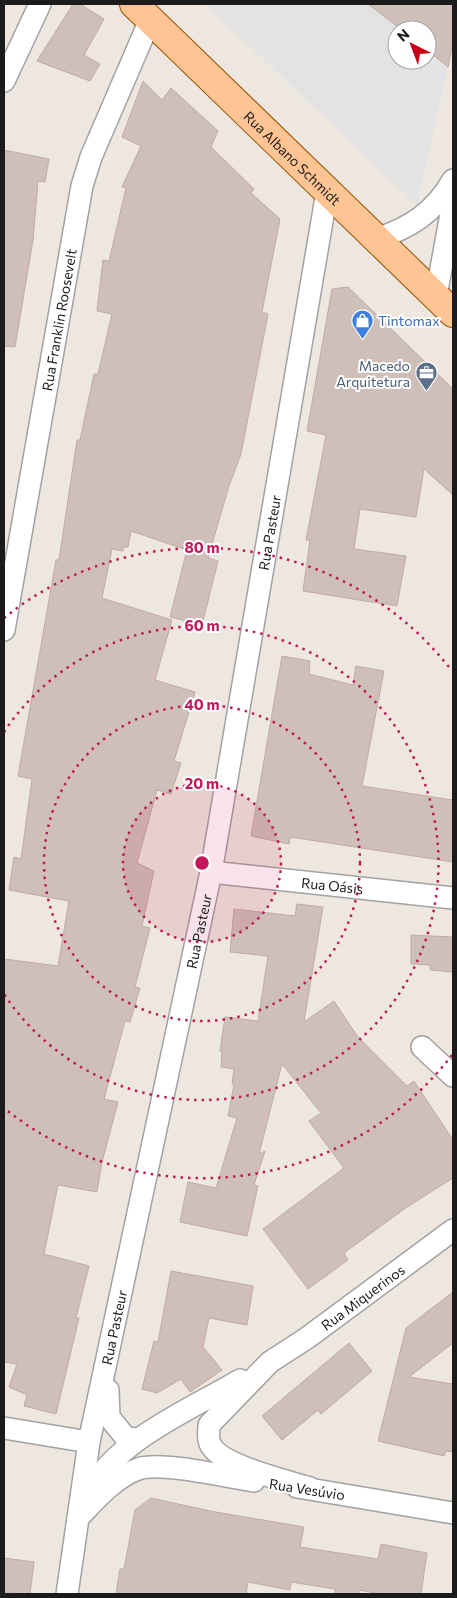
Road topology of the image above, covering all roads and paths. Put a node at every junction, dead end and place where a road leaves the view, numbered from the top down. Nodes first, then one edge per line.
1 (40, 4) edge
2 (142, 12) edge
3 (4, 81) edge
4 (453, 180) edge
5 (327, 192) junction
6 (453, 203) edge
7 (376, 239) junction
8 (445, 304) edge
9 (4, 630) edge
10 (211, 872) junction
11 (453, 898) edge
12 (422, 1047) dead end
13 (453, 1076) edge
14 (453, 1230) edge
15 (270, 1362) junction
16 (106, 1365) junction
17 (4, 1428) edge
18 (138, 1439) junction
19 (89, 1442) junction
20 (310, 1488) junction
21 (79, 1512) junction
22 (453, 1513) edge
23 (67, 1594) edge

1 - 3 street
2 - 5 main road, Rua Albano Schmidt
2 - 9 street, Rua Franklin Roosevelt
4 - 7 street
5 - 7 main road, Rua Albano Schmidt
5 - 10 street, Rua Pasteur
6 - 8 street
7 - 8 main road, Rua Albano Schmidt
10 - 11 street, Rua Oásis
10 - 16 street, Rua Pasteur
12 - 13 street
14 - 15 street, Rua Miquerinos
15 - 18 street, Rua Miquerinos
15 - 20 street, Rua Miquerinos
16 - 18 street
16 - 19 street, Rua Pasteur
17 - 19 street
18 - 21 street, Rua Miquerinos
19 - 21 street, Rua Pasteur
20 - 21 street, Rua Vesúvio
20 - 22 street, Rua Vesúvio
21 - 23 street, Rua Pasteur

